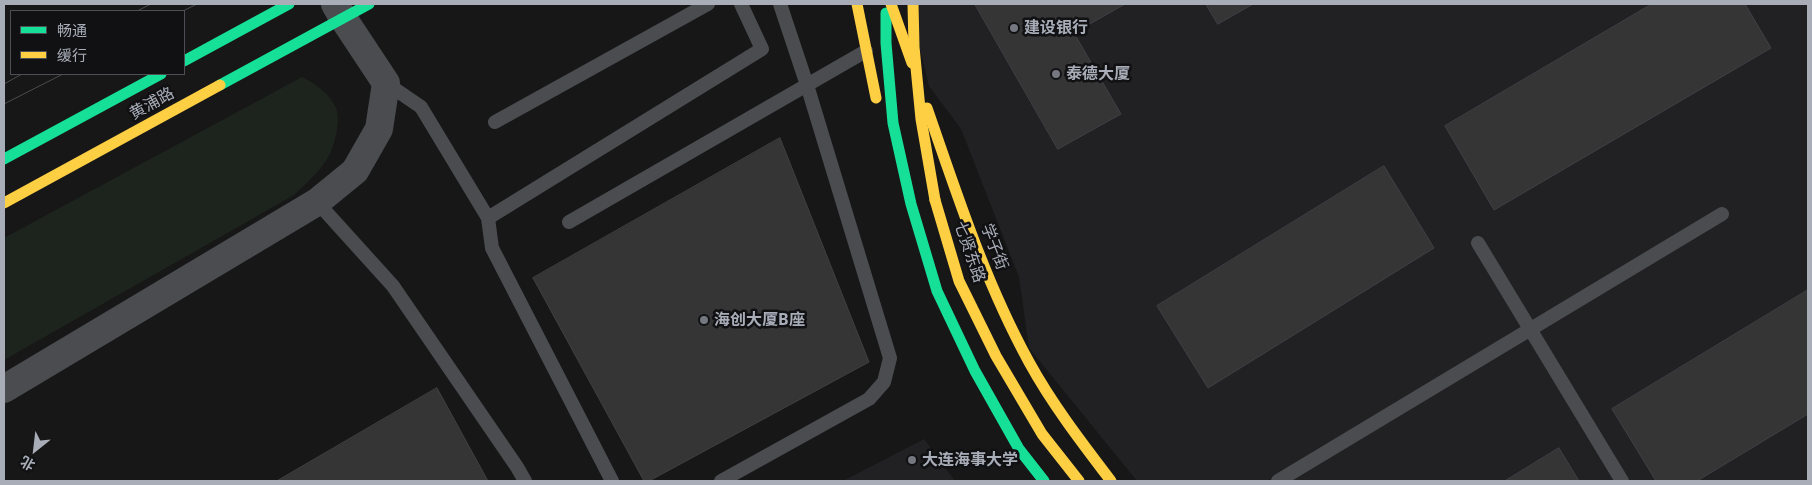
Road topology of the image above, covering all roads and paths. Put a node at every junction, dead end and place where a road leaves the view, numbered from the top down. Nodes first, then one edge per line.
1 (289, 4) edge
2 (369, 4) edge
3 (708, 4) edge
4 (741, 4) edge
5 (780, 4) edge
6 (857, 4) edge
7 (886, 4) edge
8 (891, 4) edge
9 (913, 4) edge
10 (339, 11) edge
11 (866, 51) junction
12 (185, 60) edge
13 (159, 75) edge
14 (386, 83) junction
15 (807, 85) junction
16 (877, 107) dead end
17 (494, 122) dead end
18 (4, 160) edge
19 (317, 202) junction
20 (4, 203) edge
21 (1722, 214) dead end
22 (488, 218) junction
23 (569, 222) dead end
24 (1478, 242) dead end
25 (1530, 329) junction
26 (4, 388) edge
27 (525, 481) edge
28 (612, 481) edge
29 (721, 481) edge
30 (1044, 481) edge
31 (1079, 481) edge
32 (1111, 481) edge
33 (1278, 481) edge
34 (1622, 481) edge

1 - 12 main road
2 - 10 main road, 黄浦路
3 - 17 lane
4 - 22 lane
5 - 15 lane
6 - 11 main road
7 - 30 main road
8 - 32 main road, 学子街
9 - 31 main road, 七贤东路, bridge
10 - 14 street
10 - 20 main road, 黄浦路
11 - 15 lane
11 - 16 main road
13 - 18 main road, 黄浦路
14 - 19 street
14 - 22 lane
15 - 23 lane
15 - 29 lane
19 - 26 street
19 - 27 lane
21 - 25 lane
22 - 28 lane
24 - 25 lane
25 - 33 lane
25 - 34 lane

